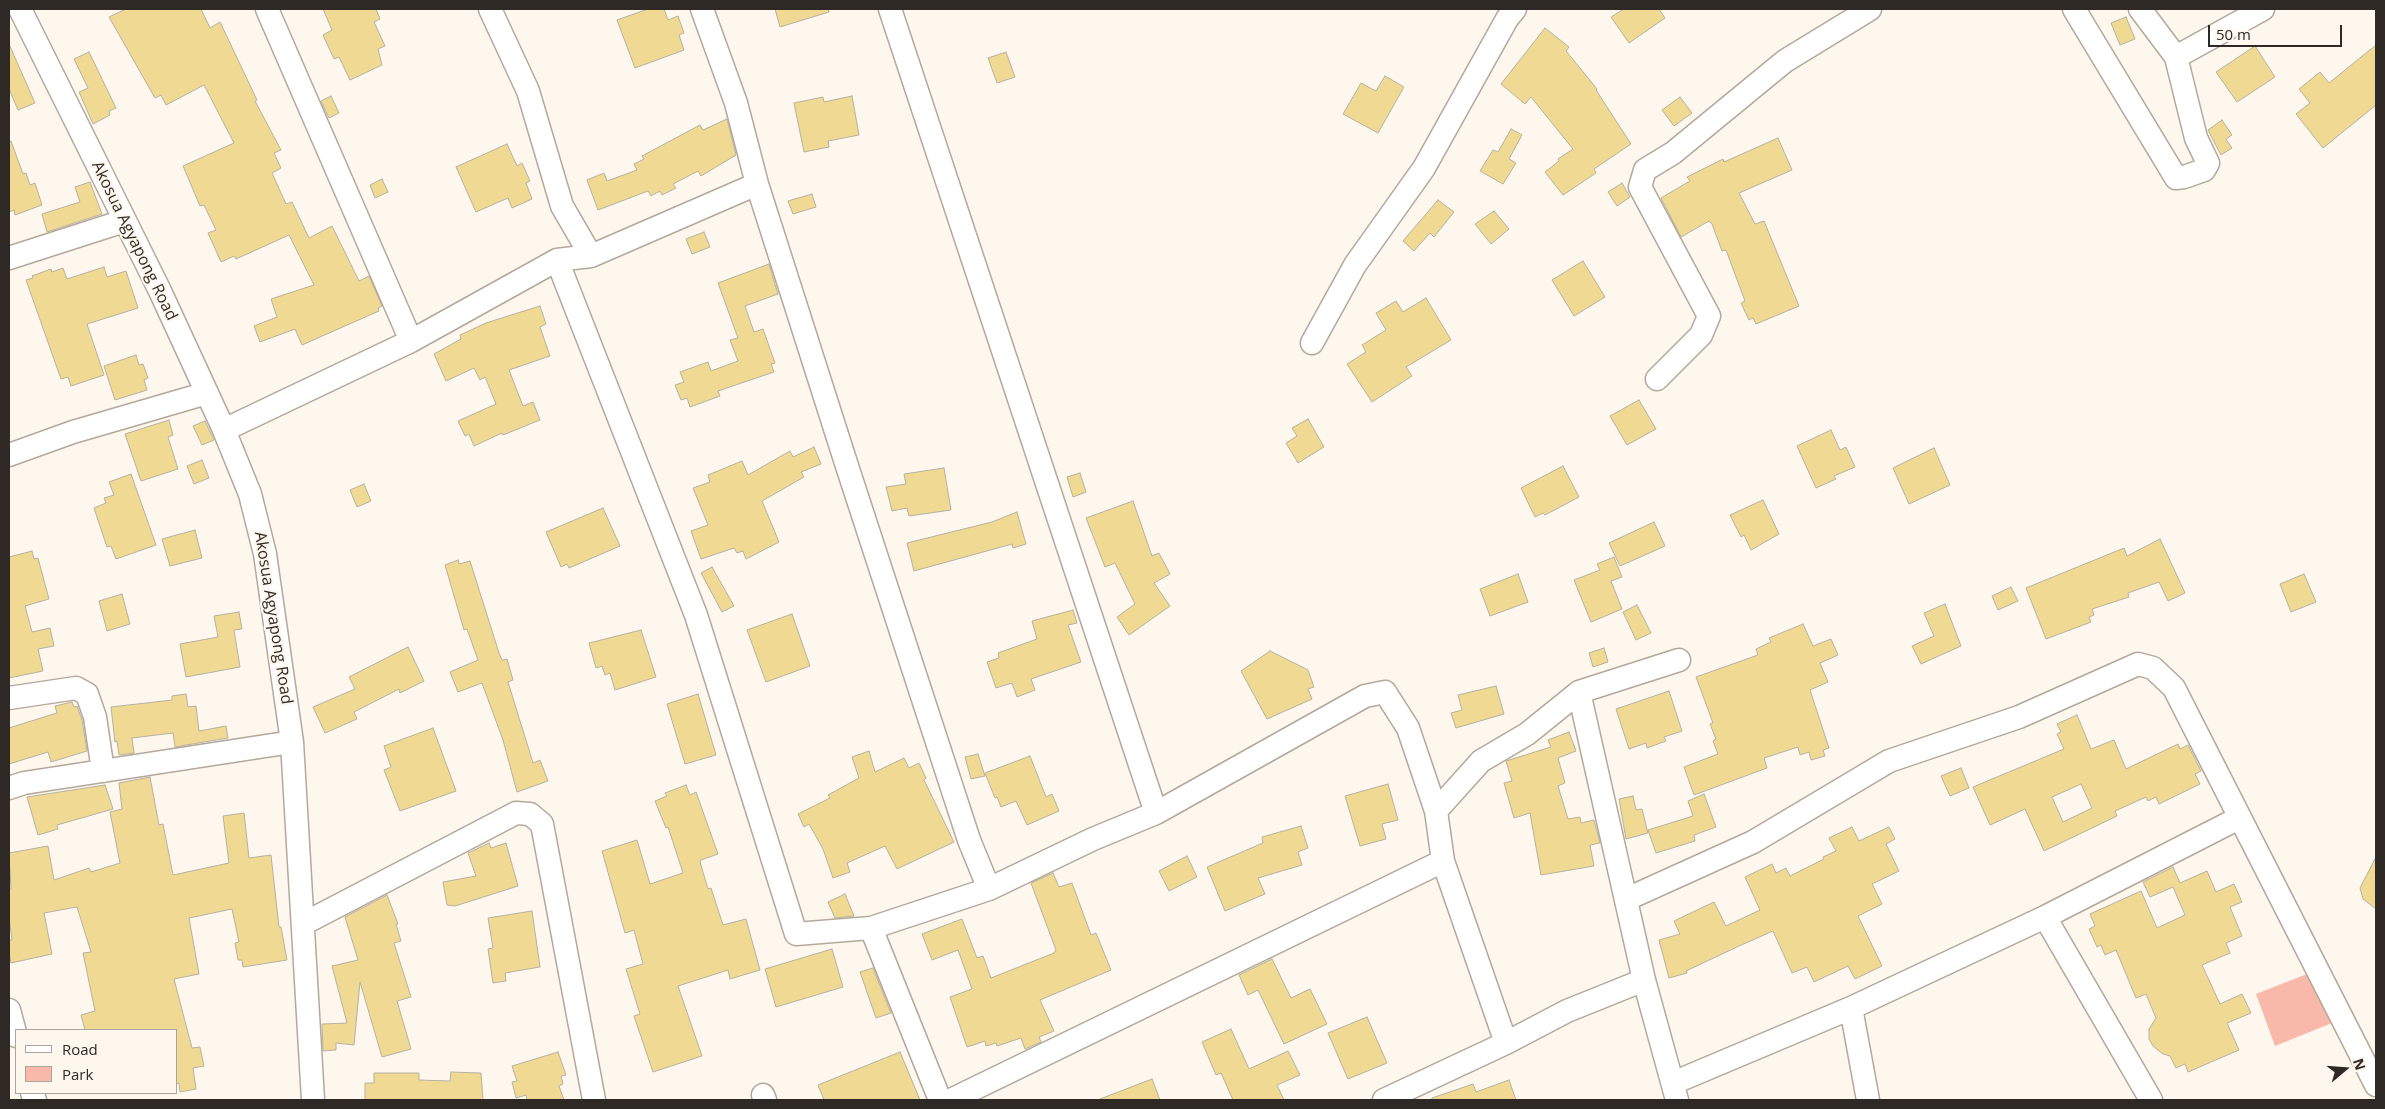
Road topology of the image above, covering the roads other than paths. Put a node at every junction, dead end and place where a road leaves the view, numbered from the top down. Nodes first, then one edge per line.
1 (20, 9) edge
2 (267, 9) edge
3 (490, 9) edge
4 (702, 9) edge
5 (890, 9) edge
6 (1515, 9) edge
7 (1870, 9) edge
8 (2074, 9) edge
9 (2140, 9) edge
10 (2263, 9) edge
11 (1840, 16) edge
12 (2176, 57) junction
13 (758, 184) junction
14 (124, 221) junction
15 (591, 256) junction
16 (9, 258) edge
17 (557, 260) junction
18 (411, 341) junction
19 (1312, 343) dead end
20 (1657, 379) dead end
21 (207, 393) junction
22 (224, 430) junction
23 (9, 455) edge
24 (1679, 660) dead end
25 (1578, 692) junction
26 (9, 698) edge
27 (292, 742) junction
28 (103, 772) junction
29 (9, 788) edge
30 (1436, 811) junction
31 (1156, 813) junction
32 (2239, 818) junction
33 (1443, 861) junction
34 (989, 889) junction
35 (1627, 899) junction
36 (2045, 917) junction
37 (303, 924) junction
38 (871, 928) junction
39 (1644, 980) junction
40 (1851, 1008) junction
41 (9, 1010) edge
42 (15, 1032) edge
43 (1506, 1043) junction
44 (2376, 1085) edge
45 (1675, 1092) edge
46 (313, 1100) edge
47 (594, 1100) edge
48 (940, 1100) edge
49 (951, 1100) edge
50 (1384, 1100) edge
51 (1868, 1100) edge
52 (2151, 1100) edge

1 - 14 street, Akosua Agyapong Road
2 - 18 street
3 - 15 street
4 - 13 street
5 - 31 street
6 - 19 street
7 - 11 street
8 - 12 street
9 - 12 street
10 - 12 street
11 - 20 street
13 - 15 street
13 - 34 street
14 - 16 street
14 - 21 street, Akosua Agyapong Road
15 - 17 street
17 - 18 street
17 - 38 street
18 - 22 street
21 - 22 street, Akosua Agyapong Road
21 - 23 street
22 - 27 street, Akosua Agyapong Road
24 - 25 street
25 - 30 street
25 - 35 street
26 - 28 street
27 - 28 street
27 - 37 street, Akosua Agyapong Road
28 - 29 street
30 - 31 street
30 - 33 street
31 - 34 street
32 - 35 street
32 - 36 street
32 - 44 street
33 - 43 street
33 - 49 street
34 - 38 street
35 - 39 street
36 - 40 street
36 - 52 street
37 - 46 street, Akosua Agyapong Road
37 - 47 street
38 - 48 street
39 - 43 street
39 - 45 street
40 - 45 street
40 - 51 street
41 - 42 street
43 - 50 street

